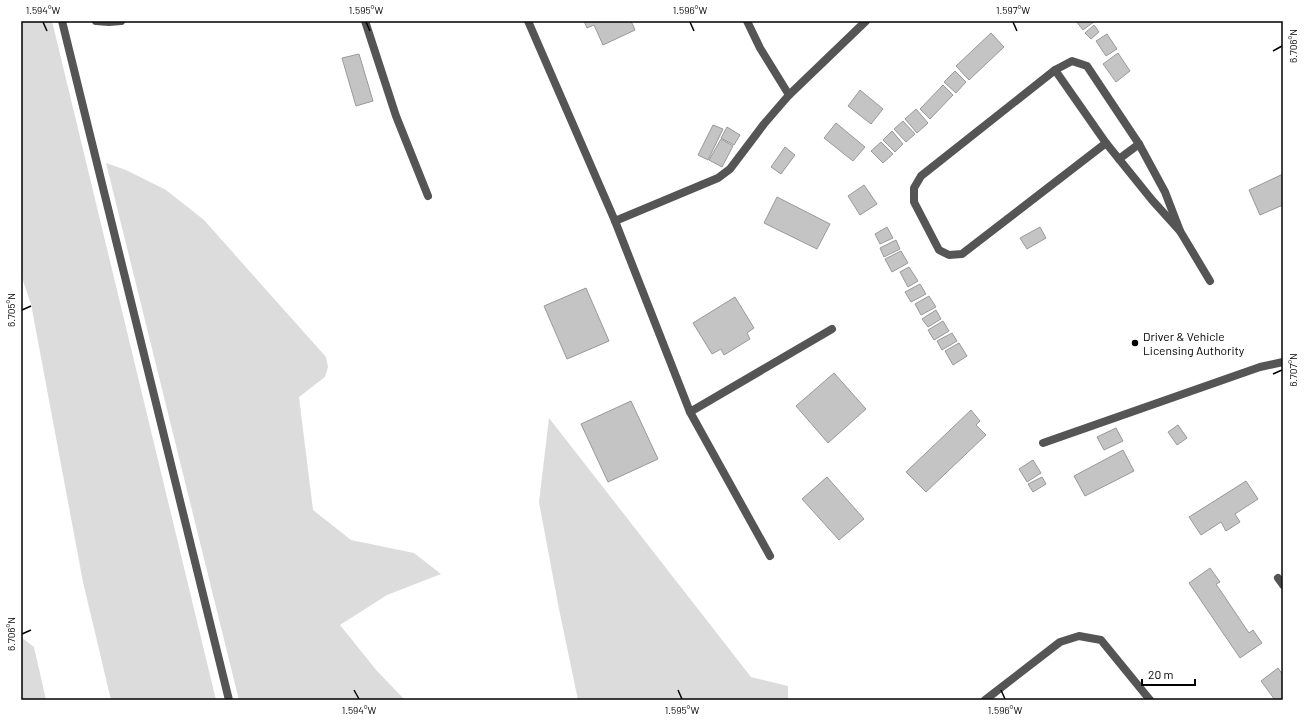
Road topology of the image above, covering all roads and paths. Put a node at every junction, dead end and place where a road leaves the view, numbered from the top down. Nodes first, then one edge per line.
1 (62, 21) edge
2 (96, 21) edge
3 (121, 21) edge
4 (365, 21) edge
5 (528, 21) edge
6 (747, 21) edge
7 (866, 21) edge
8 (1055, 70) junction
9 (789, 94) junction
10 (1106, 143) junction
11 (1139, 144) junction
12 (1119, 159) junction
13 (428, 196) dead end
14 (615, 221) junction
15 (1180, 230) junction
16 (1210, 281) dead end
17 (832, 329) dead end
18 (1283, 362) edge
19 (690, 412) junction
20 (1042, 443) dead end
21 (770, 556) dead end
22 (229, 700) edge
23 (985, 700) edge
24 (1150, 700) edge

1 - 22 street
2 - 3 street
4 - 13 street
5 - 14 street
6 - 9 street
7 - 9 street
8 - 10 street
8 - 10 street
8 - 11 street
9 - 14 street
10 - 12 street
11 - 12 street
11 - 15 street
12 - 15 street
14 - 19 street
15 - 16 street
17 - 19 street
18 - 20 street
19 - 21 street
23 - 24 street

